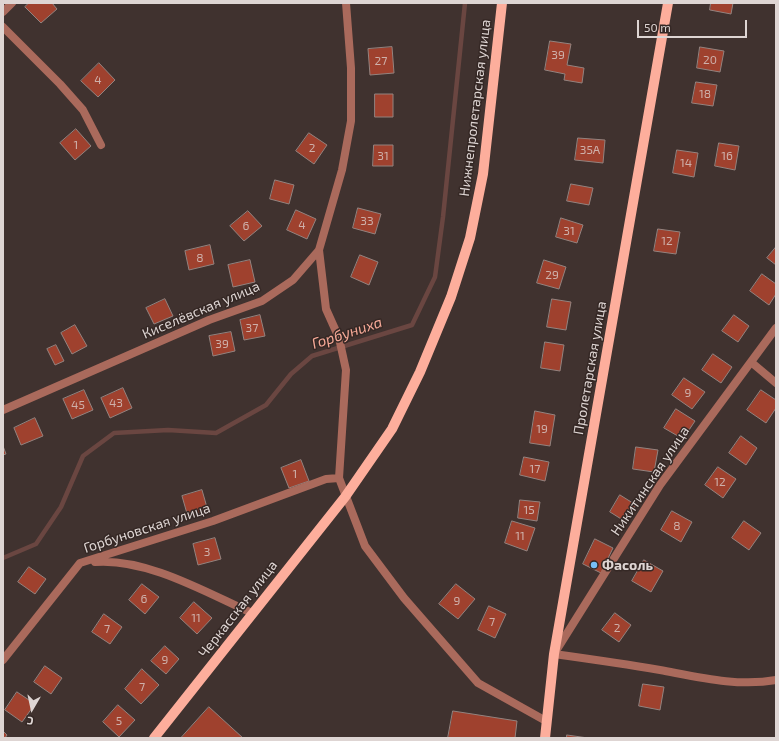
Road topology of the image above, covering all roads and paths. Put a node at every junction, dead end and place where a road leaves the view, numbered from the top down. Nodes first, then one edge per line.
1 (12, 3) edge
2 (346, 3) edge
3 (502, 3) edge
4 (668, 3) edge
5 (3, 12) edge
6 (3, 27) edge
7 (101, 146) dead end
8 (318, 250) junction
9 (776, 328) edge
10 (750, 362) junction
11 (776, 383) edge
12 (3, 410) edge
13 (339, 478) junction
14 (345, 497) junction
15 (80, 563) junction
16 (252, 613) junction
17 (554, 654) junction
18 (3, 660) edge
19 (776, 680) edge
20 (546, 721) junction
21 (154, 738) edge
22 (545, 738) edge

1 - 5 street
2 - 8 street, Киселёвская улица
3 - 14 main road, Нижнепролетарская улица
4 - 17 main road, Пролетарская улица
6 - 7 street
8 - 12 street, Киселёвская улица
8 - 13 street
9 - 10 street, Никитинская улица
10 - 11 street
10 - 17 street, Никитинская улица
13 - 14 street
13 - 15 street, Горбуновская улица
14 - 16 main road, Черкасская улица
14 - 20 street
15 - 16 street
15 - 18 street, Горбуновская улица
16 - 21 main road, Черкасская улица
17 - 19 street
17 - 20 main road, Пролетарская улица
20 - 22 main road, Пролетарская улица

